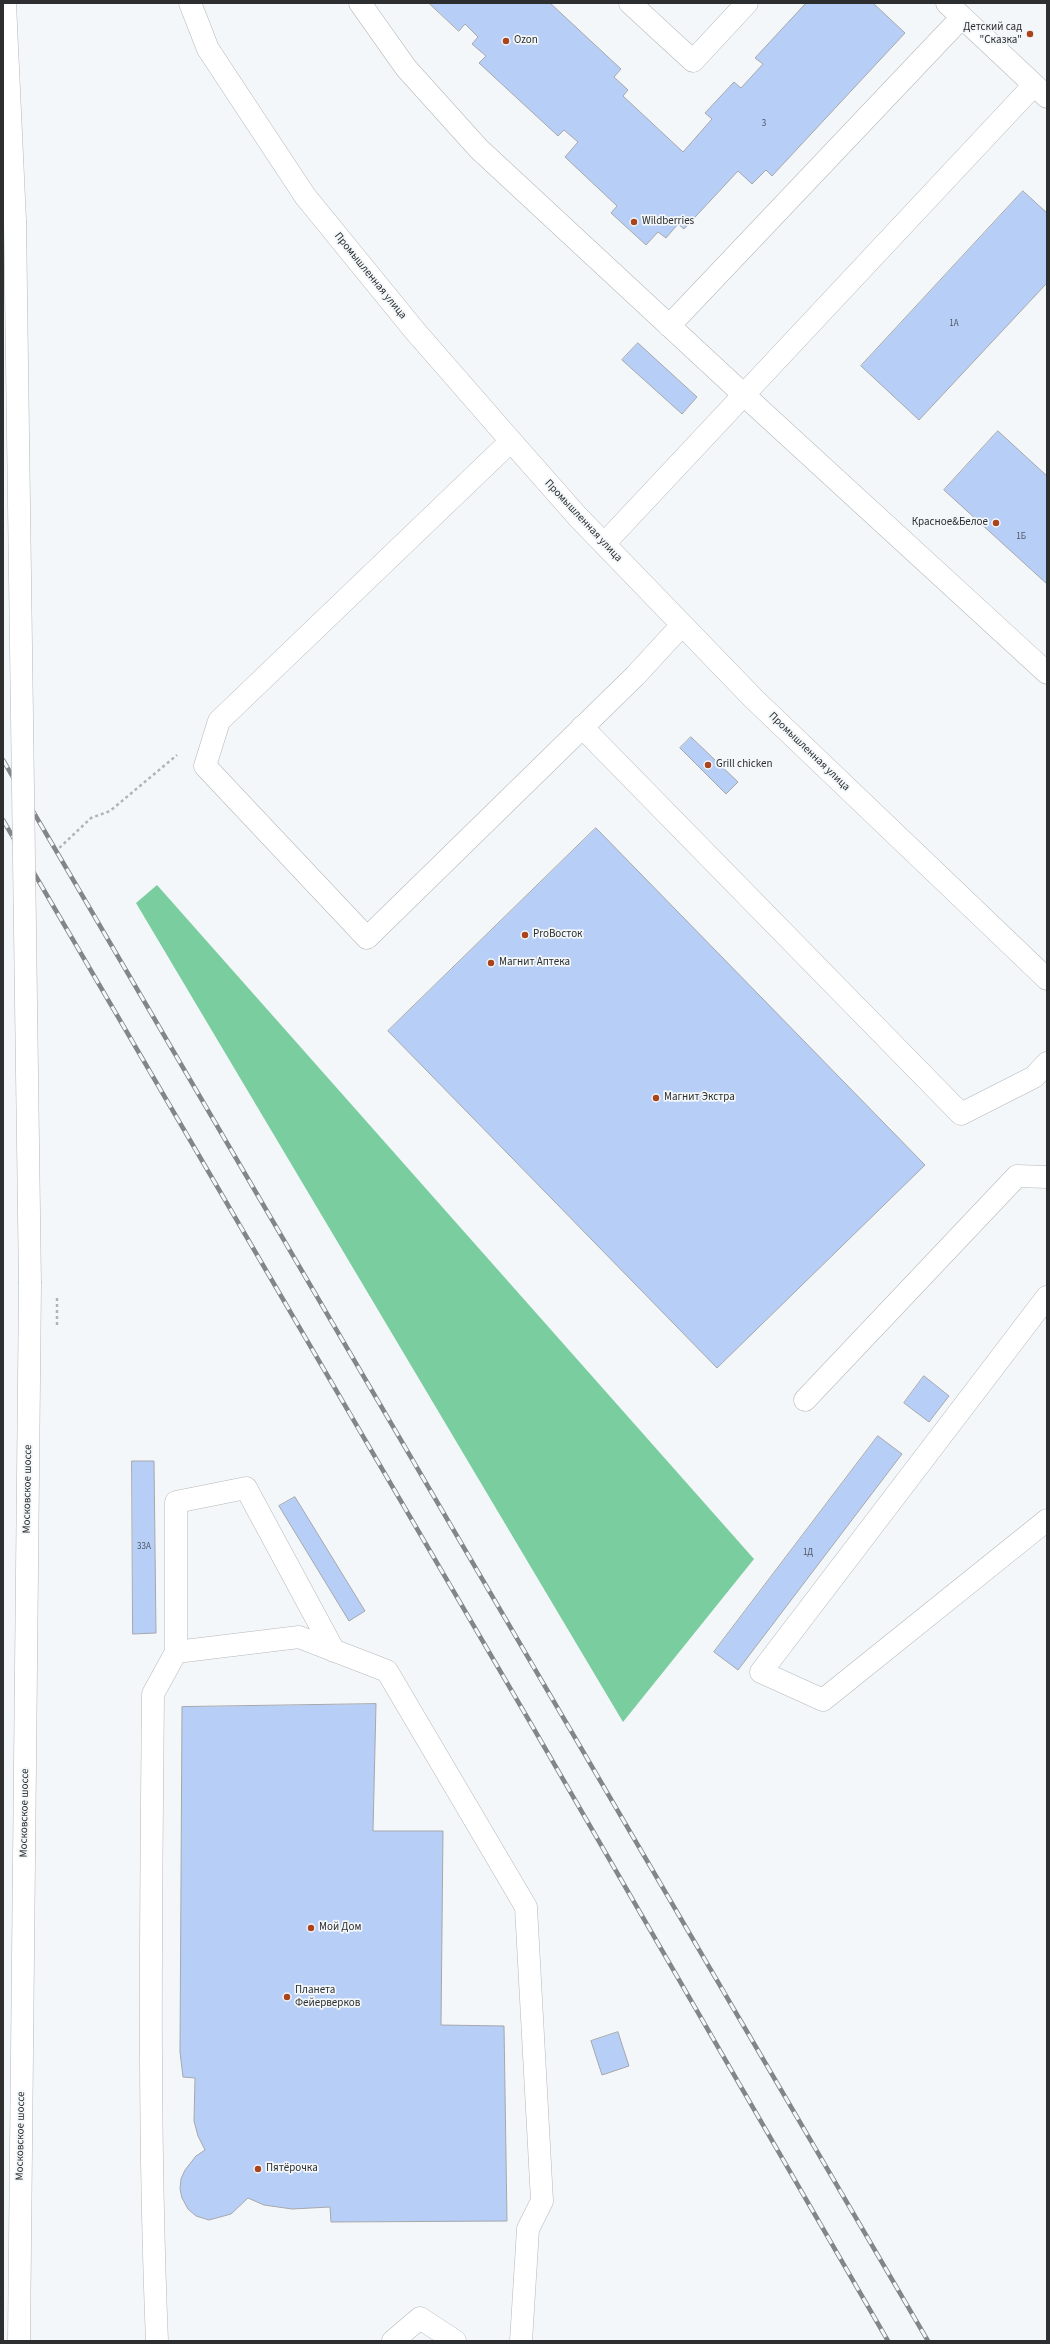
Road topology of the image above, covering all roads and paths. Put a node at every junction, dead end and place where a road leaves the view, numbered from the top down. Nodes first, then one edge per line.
1 (5, 3) edge
2 (190, 3) edge
3 (360, 3) edge
4 (630, 3) edge
5 (747, 3) edge
6 (955, 10) edge
7 (1040, 91) edge
8 (669, 326) junction
9 (744, 395) junction
10 (511, 441) junction
11 (604, 544) junction
12 (682, 625) junction
13 (1047, 673) edge
14 (582, 728) junction
15 (178, 754) dead end
16 (50, 856) dead end
17 (1047, 979) edge
18 (1047, 1063) edge
19 (1047, 1177) edge
20 (1047, 1297) edge
21 (805, 1400) dead end
22 (1047, 1520) edge
23 (334, 1651) junction
24 (176, 1652) junction
25 (19, 2341) edge
26 (157, 2341) edge
27 (394, 2341) edge
28 (455, 2341) edge
29 (521, 2341) edge

1 - 25 main road, Московское шоссе, bridge
2 - 10 main road, Промышленная улица
3 - 8 main road
4 - 5 main road
6 - 7 main road
6 - 8 main road
7 - 9 main road
8 - 9 main road
9 - 11 main road
9 - 13 main road
10 - 11 main road, Промышленная улица
10 - 14 main road
11 - 12 main road, Промышленная улица
12 - 14 main road
12 - 17 main road, Промышленная улица
14 - 18 main road
15 - 16 path
19 - 21 main road
20 - 22 main road
23 - 24 main road
23 - 24 main road
23 - 29 main road
24 - 26 main road
27 - 28 main road

